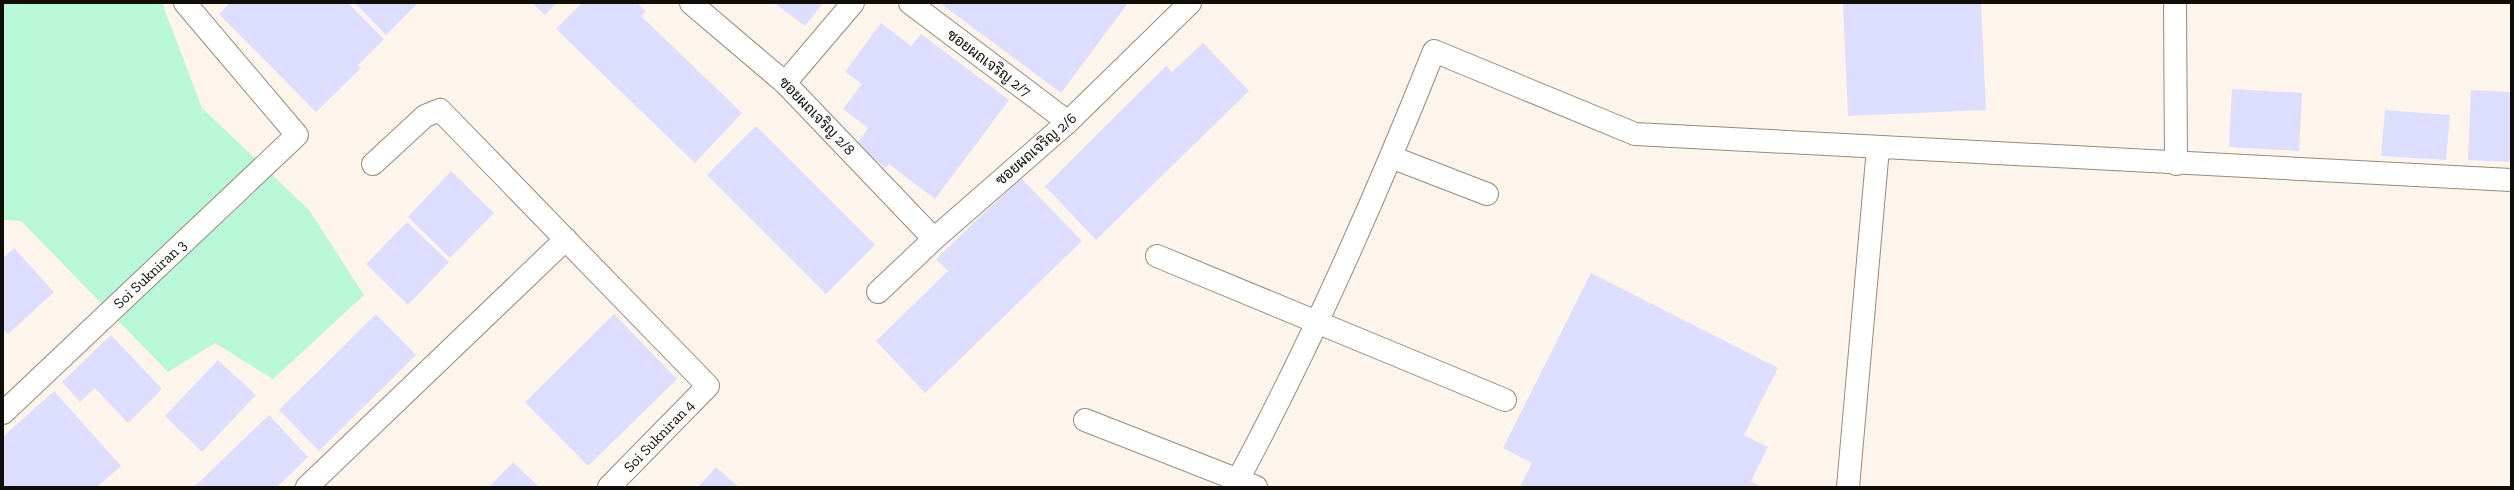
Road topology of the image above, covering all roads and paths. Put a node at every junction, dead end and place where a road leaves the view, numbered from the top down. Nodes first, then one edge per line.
1 (185, 3) edge
2 (691, 3) edge
3 (853, 3) edge
4 (910, 3) edge
5 (1190, 3) edge
6 (2175, 3) edge
7 (786, 83) junction
8 (1068, 122) junction
9 (1878, 148) junction
10 (1390, 157) junction
11 (373, 164) dead end
12 (2176, 164) junction
13 (2511, 180) edge
14 (1487, 194) dead end
15 (566, 239) junction
16 (934, 239) junction
17 (1157, 256) dead end
18 (878, 292) dead end
19 (1317, 321) junction
20 (1505, 400) dead end
21 (3, 412) edge
22 (1085, 420) dead end
23 (1243, 484) edge
24 (308, 487) edge
25 (609, 487) edge
26 (1848, 487) edge

1 - 21 street, Soi Sukniran 3
2 - 7 street, ซอยผถเจริญ 2/8
3 - 7 street
4 - 8 street, ซอยผถเจริญ 2/7
5 - 8 street, ซอยผถเจริญ 2/6
6 - 12 street
7 - 16 street, ซอยผถเจริญ 2/8
8 - 16 street, ซอยผถเจริญ 2/6
9 - 10 street
9 - 12 street
9 - 26 street
10 - 14 street
10 - 19 street
11 - 15 street
12 - 13 street
15 - 24 street
15 - 25 street, Soi Sukniran 4
16 - 18 street, ซอยผถเจริญ 2/6
17 - 19 street
19 - 20 street
19 - 23 street
22 - 23 street

